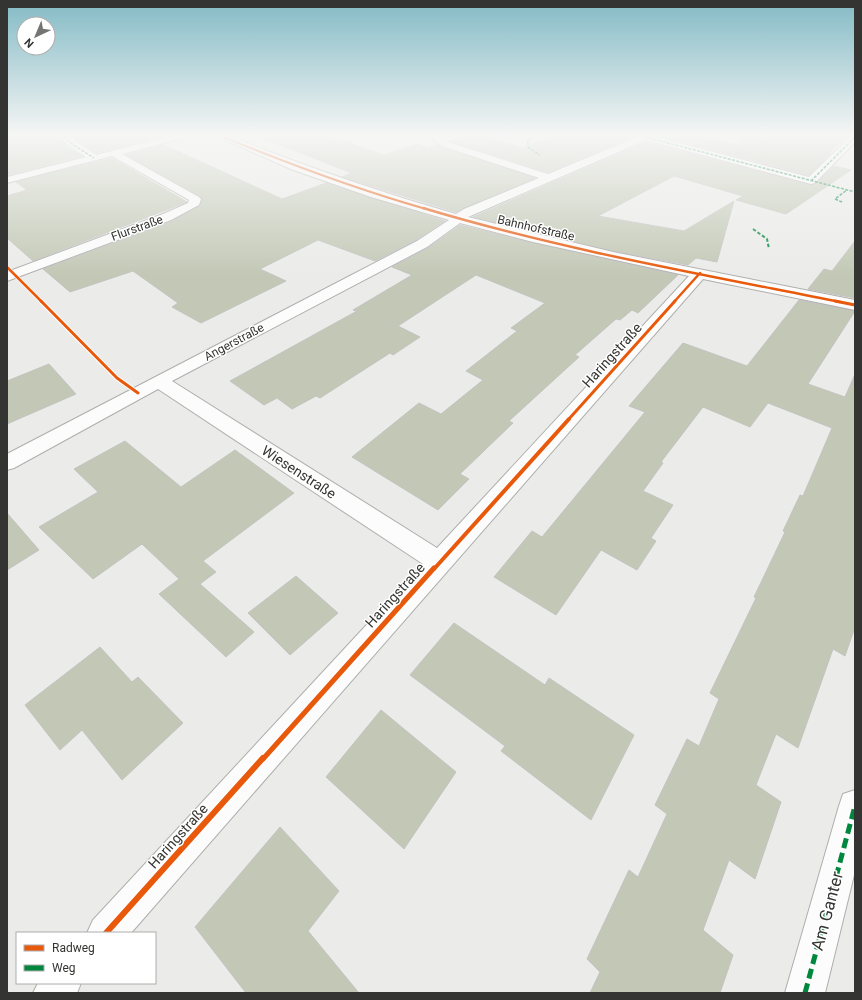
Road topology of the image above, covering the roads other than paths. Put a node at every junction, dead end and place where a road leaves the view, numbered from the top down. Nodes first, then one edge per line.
1 (166, 183) edge
2 (341, 183) edge
3 (538, 183) edge
4 (459, 219) junction
5 (700, 273) junction
6 (7, 277) edge
7 (855, 305) edge
8 (159, 381) junction
9 (7, 463) edge
10 (440, 562) junction
11 (855, 806) edge
12 (107, 932) edge
13 (61, 984) edge
14 (53, 993) edge
15 (805, 993) edge

1 - 6 street, Flurstraße
2 - 4 street, Bahnhofstraße
3 - 4 street, Angerstraße
4 - 5 street, Bahnhofstraße
4 - 8 street, Angerstraße
5 - 7 street, Bahnhofstraße
5 - 10 street, Haringstraße
8 - 9 street, Angerstraße
8 - 10 street, Wiesenstraße
10 - 12 street, Haringstraße
11 - 15 street, Am Ganter
13 - 14 street

